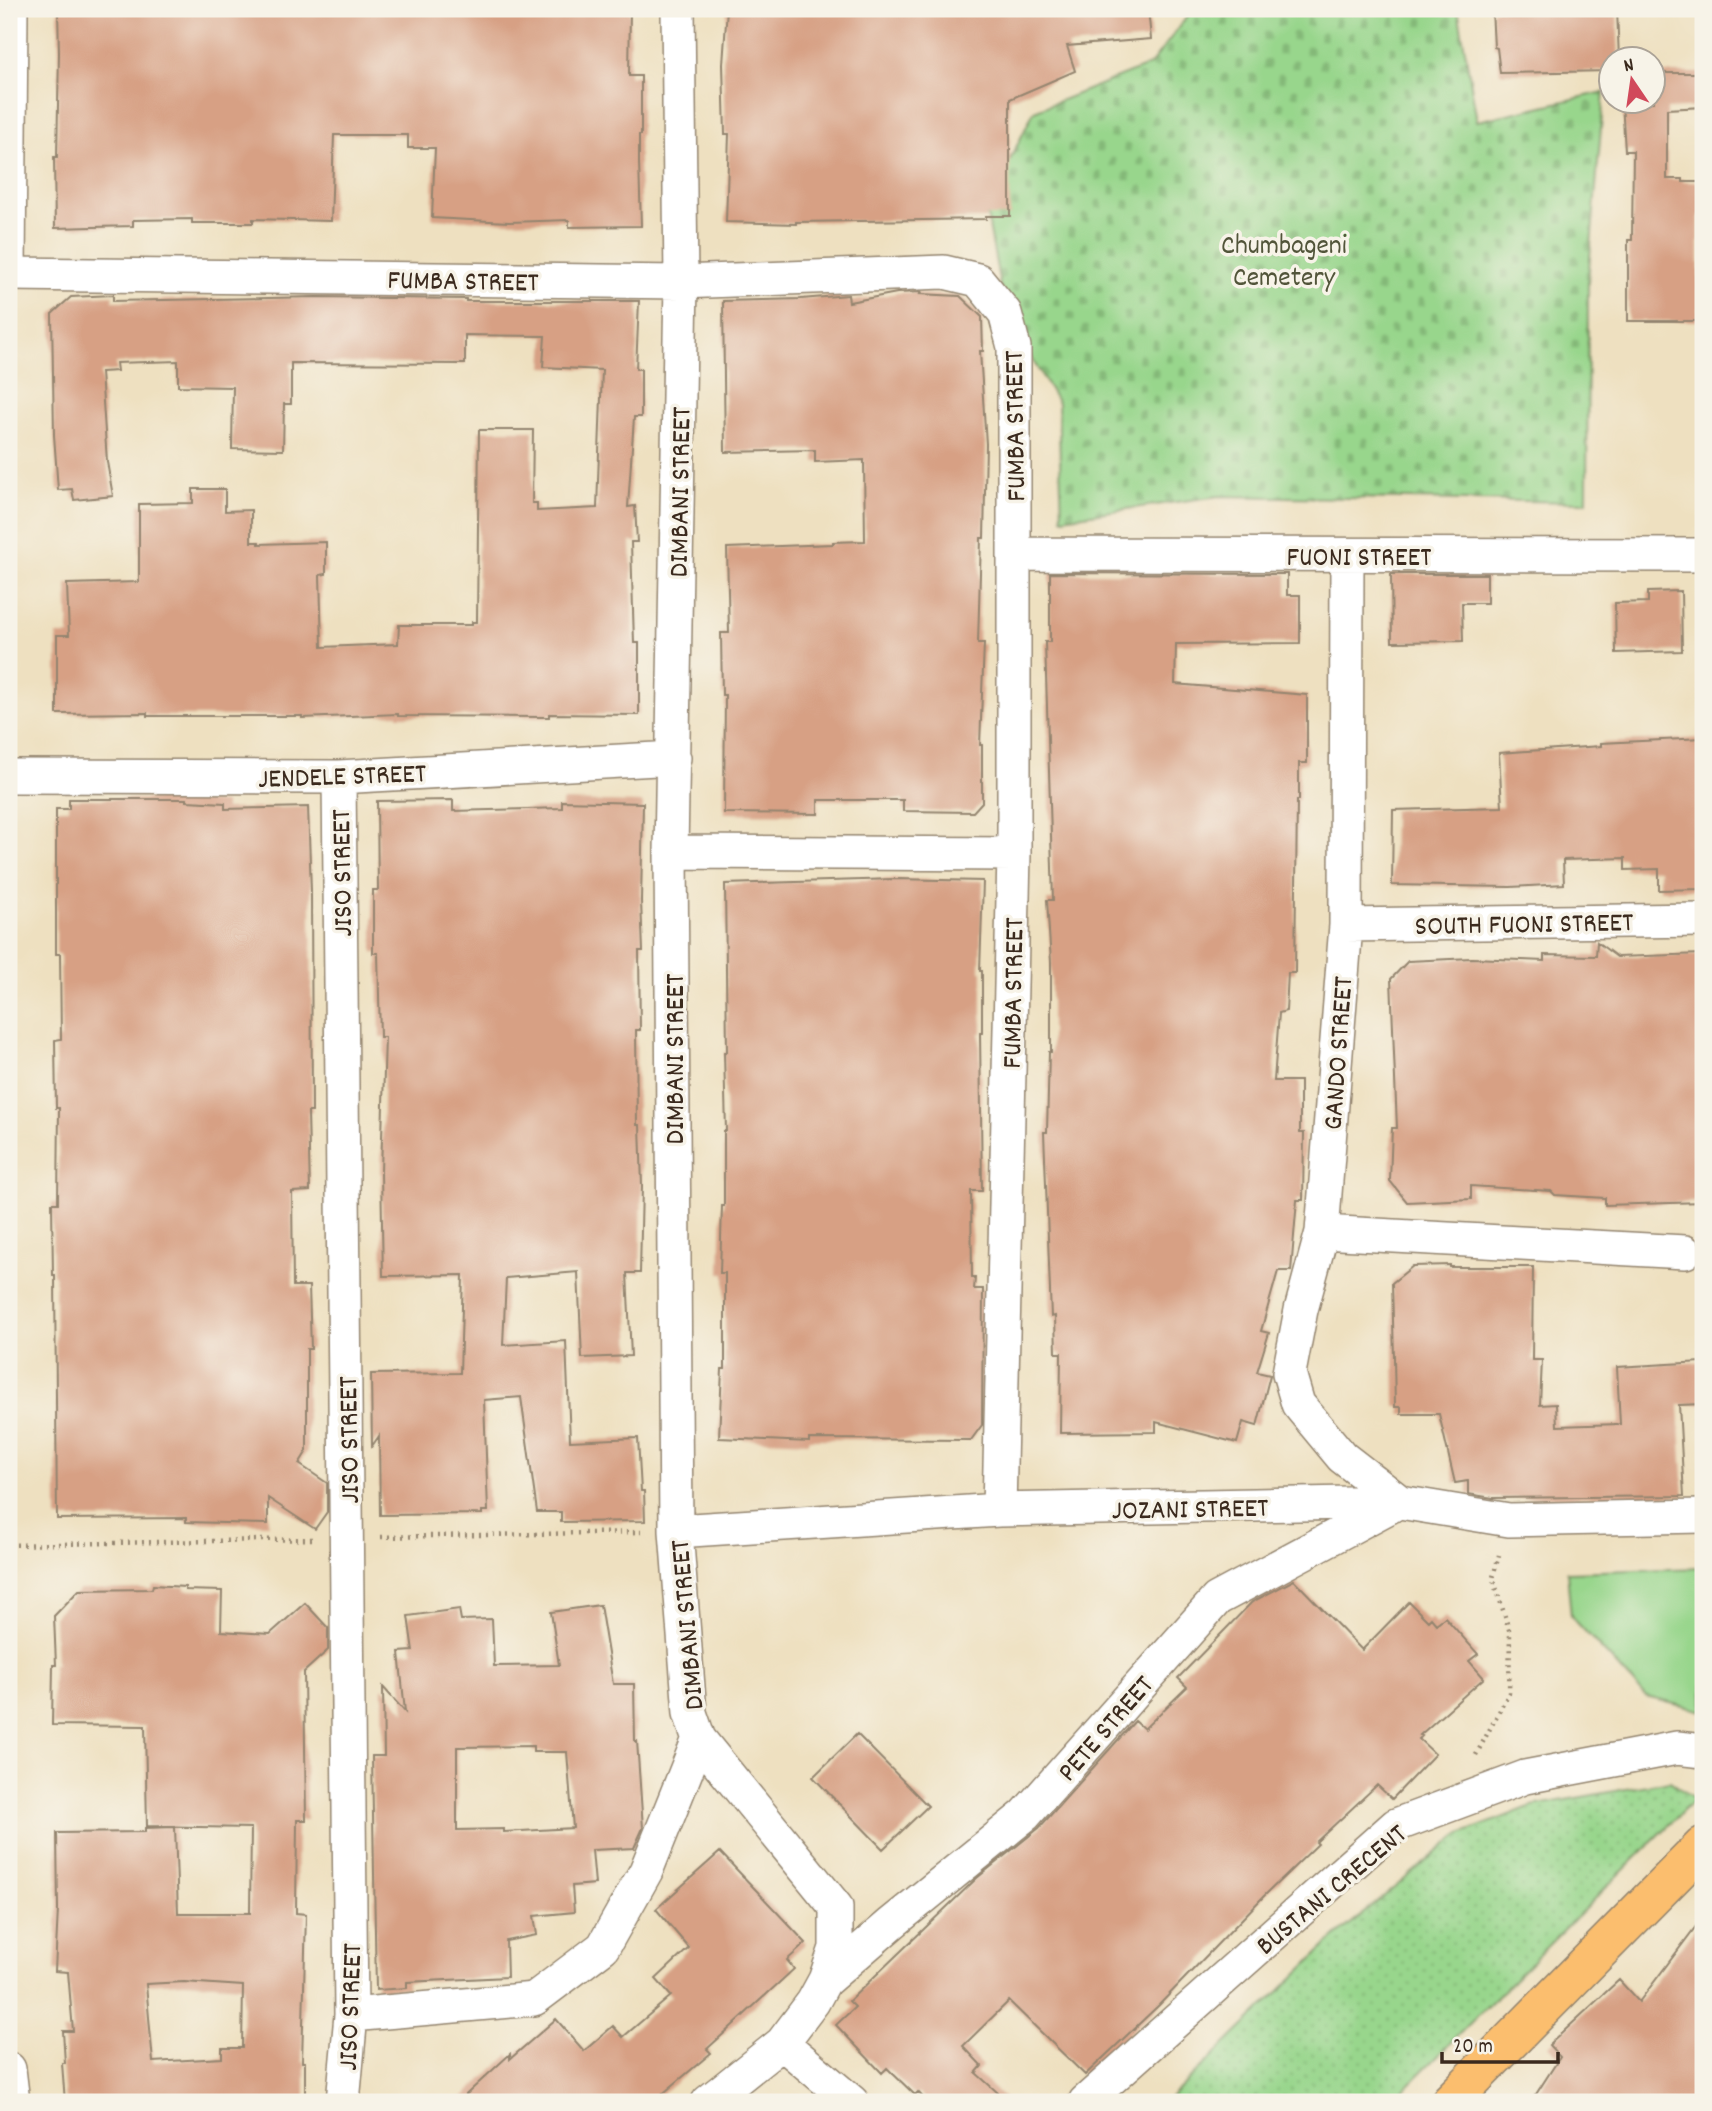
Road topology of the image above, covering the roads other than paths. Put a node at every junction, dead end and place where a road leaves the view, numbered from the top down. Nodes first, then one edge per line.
1 (11, 9) edge
2 (678, 9) edge
3 (9, 274) edge
4 (681, 282) junction
5 (1014, 554) junction
6 (1346, 555) junction
7 (1703, 555) edge
8 (674, 758) junction
9 (9, 776) edge
10 (339, 777) junction
11 (671, 852) junction
12 (1014, 854) junction
13 (1703, 920) edge
14 (1346, 925) junction
15 (1322, 1232) junction
16 (1685, 1252) dead end
17 (1399, 1502) junction
18 (999, 1510) junction
19 (1703, 1516) edge
20 (676, 1531) junction
21 (699, 1739) junction
22 (1703, 1751) edge
23 (1703, 1846) edge
24 (825, 1980) junction
25 (351, 2015) junction
26 (782, 2043) junction
27 (9, 2069) edge
28 (13, 2102) edge
29 (343, 2102) edge
30 (708, 2102) edge
31 (852, 2102) edge
32 (1085, 2102) edge
33 (1450, 2102) edge

1 - 3 street
2 - 4 street, DIMBANI STREET
3 - 4 street, FUMBA STREET
4 - 5 street, FUMBA STREET
4 - 8 street, DIMBANI STREET
5 - 6 street, FUONI STREET
5 - 12 street, FUMBA STREET
6 - 7 street, FUONI STREET
6 - 14 street, GANDO STREET
8 - 10 street, JENDELE STREET
8 - 11 street, DIMBANI STREET
9 - 10 street, JENDELE STREET
10 - 25 street, JISO STREET
11 - 12 street
11 - 20 street, DIMBANI STREET
12 - 18 street, FUMBA STREET
13 - 14 street, SOUTH FUONI STREET
14 - 15 street, GANDO STREET
15 - 16 street
15 - 17 street, GANDO STREET
17 - 18 street, JOZANI STREET
17 - 19 street, JOZANI STREET
17 - 24 street, PETE STREET
18 - 20 street, JOZANI STREET
20 - 21 street, DIMBANI STREET
21 - 24 street, DIMBANI STREET
21 - 25 street
22 - 32 street, BUSTANI CRECENT
23 - 33 main road
24 - 26 street, DIMBANI STREET
25 - 29 street, JISO STREET
26 - 30 street
26 - 31 street
27 - 28 street

